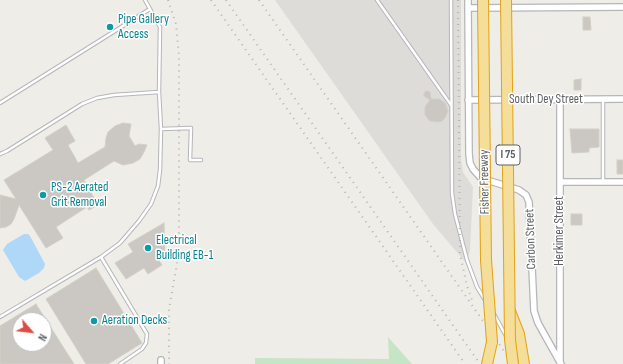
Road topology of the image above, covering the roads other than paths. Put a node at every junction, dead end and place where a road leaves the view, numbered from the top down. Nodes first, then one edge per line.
1 (145, 0) edge
2 (377, 0) edge
3 (451, 0) edge
4 (468, 0) edge
5 (483, 0) edge
6 (506, 0) edge
7 (623, 7) edge
8 (468, 8) junction
9 (150, 9) junction
10 (159, 92) junction
11 (623, 99) edge
12 (468, 100) junction
13 (560, 100) junction
14 (603, 100) junction
15 (0, 103) edge
16 (451, 106) junction
17 (161, 129) junction
18 (0, 154) edge
19 (201, 160) dead end
20 (560, 182) junction
21 (623, 182) edge
22 (602, 183) junction
23 (101, 257) junction
24 (0, 317) edge
25 (492, 342) junction
26 (515, 351) dead end
27 (519, 362) edge
28 (560, 363) edge
29 (120, 364) edge
30 (487, 364) edge
31 (494, 364) edge

1 - 9 lane
2 - 16 lane
3 - 16 lane
4 - 8 street, Carbon Street
5 - 25 highway, Fisher Freeway / I 75, bridge
6 - 27 highway, Fisher Freeway / I 75, bridge
7 - 8 street
8 - 12 street, Carbon Street
9 - 10 lane
9 - 15 lane
10 - 17 lane
10 - 18 lane
11 - 14 street, South Dey Street
12 - 13 street, South Dey Street
12 - 28 street, Carbon Street
13 - 14 street, South Dey Street
13 - 20 street, Herkimer Street
14 - 22 lane
16 - 26 lane
17 - 19 lane
17 - 23 lane
20 - 22 street
20 - 28 street, Herkimer Street
21 - 22 street
23 - 24 lane
23 - 29 lane
25 - 30 highway
25 - 31 highway, Fisher Freeway / I 75

